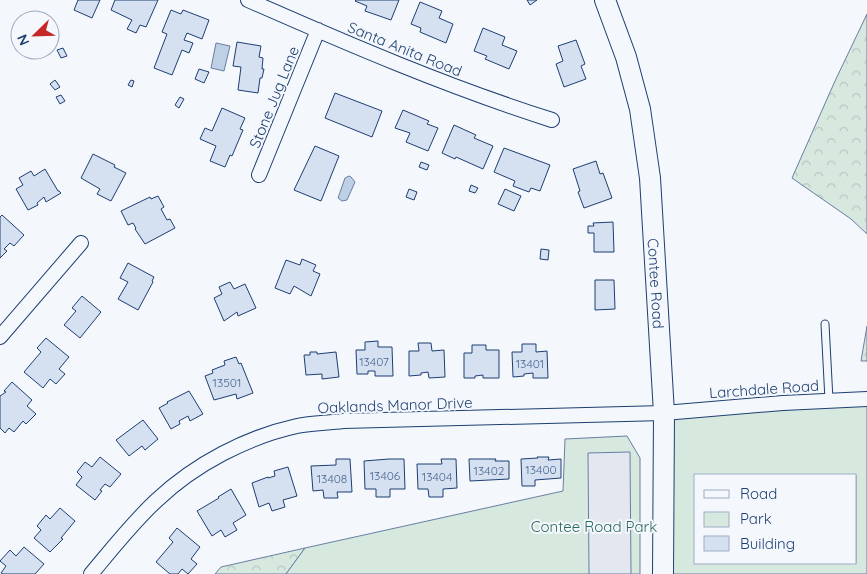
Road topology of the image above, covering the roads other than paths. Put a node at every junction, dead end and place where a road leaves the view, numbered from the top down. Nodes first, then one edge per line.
1 (248, 0) edge
2 (605, 0) edge
3 (318, 30) junction
4 (552, 120) dead end
5 (260, 175) dead end
6 (81, 243) dead end
7 (826, 324) dead end
8 (0, 337) edge
9 (867, 398) edge
10 (829, 400) junction
11 (664, 413) junction
12 (91, 574) edge
13 (663, 574) edge

1 - 3 street, Santa Anita Road
2 - 11 street, Contee Road
3 - 4 street, Santa Anita Road
3 - 5 street, Stone Jug Lane
6 - 8 street
7 - 10 lane
9 - 10 street, Larchdale Road
10 - 11 street, Larchdale Road
11 - 12 street, Oaklands Manor Drive
11 - 13 street, Contee Road

